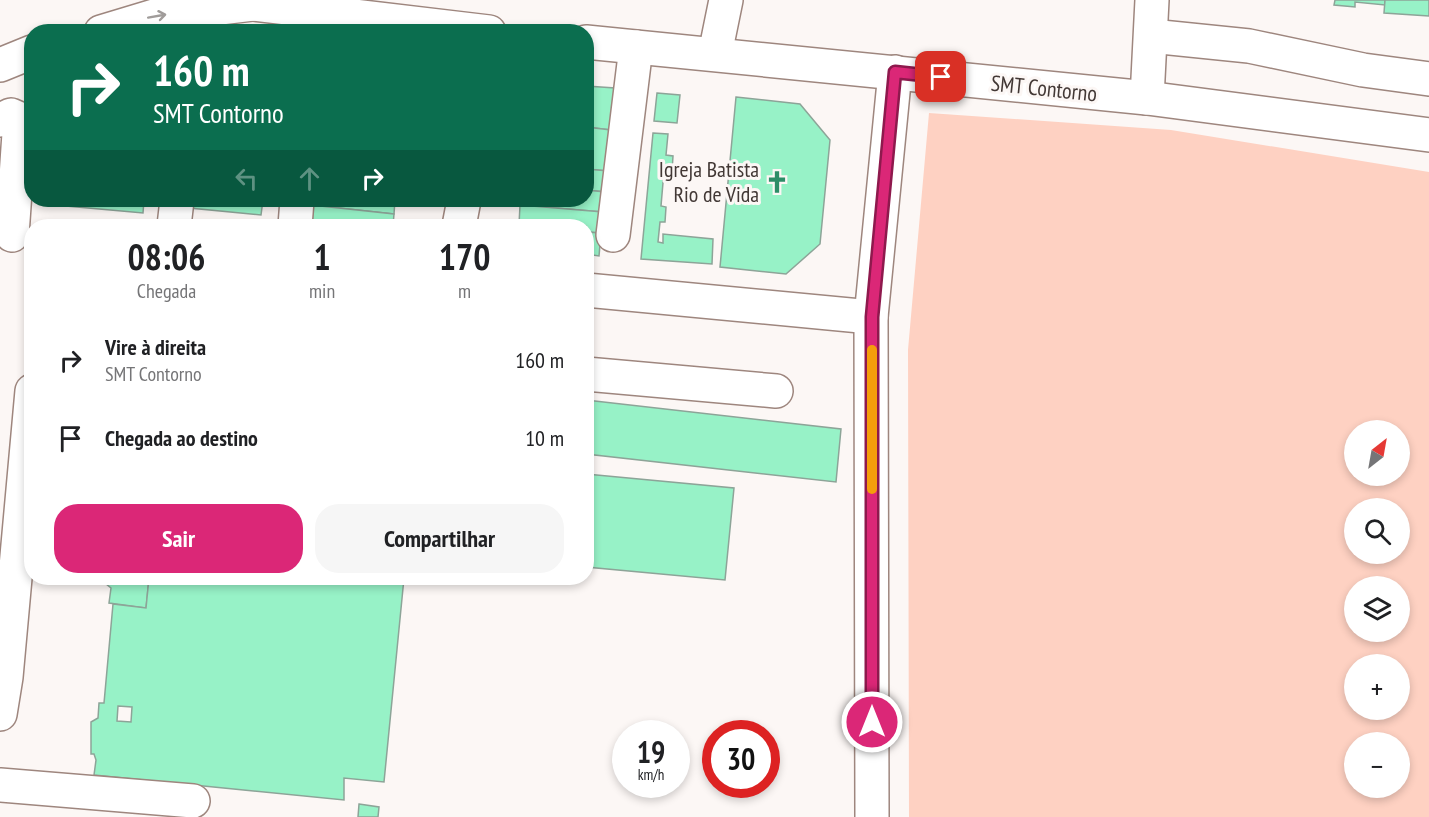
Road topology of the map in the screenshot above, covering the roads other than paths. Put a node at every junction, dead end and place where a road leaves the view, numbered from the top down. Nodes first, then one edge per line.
1 (726, 0) edge
2 (1152, 0) edge
3 (246, 2) edge
4 (318, 14) edge
5 (476, 20) edge
6 (128, 24) edge
7 (1151, 36) junction
8 (594, 43) edge
9 (636, 46) junction
10 (715, 54) junction
11 (24, 55) edge
12 (0, 65) edge
13 (895, 72) junction
14 (1429, 79) edge
15 (1147, 98) junction
16 (0, 120) edge
17 (1429, 135) edge
18 (613, 236) dead end
19 (14, 238) edge
20 (594, 291) edge
21 (872, 317) junction
22 (594, 375) edge
23 (776, 391) dead end
24 (24, 470) edge
25 (3, 677) edge
26 (0, 714) edge
27 (0, 785) edge
28 (193, 801) dead end
29 (872, 817) edge

1 - 10 street
2 - 7 street
3 - 4 street
6 -> 3 street
4 - 5 street
7 - 14 street
7 - 15 street
8 - 9 street, SMT Contorno
9 - 10 street, SMT Contorno
9 - 18 street
10 - 13 street, SMT Contorno
11 - 12 street
13 - 15 street, SMT Contorno
13 - 21 street
15 - 17 street, SMT Contorno
16 - 19 street
20 - 21 street
21 - 29 street
22 - 23 street
24 - 25 street
25 - 26 street
27 - 28 street

